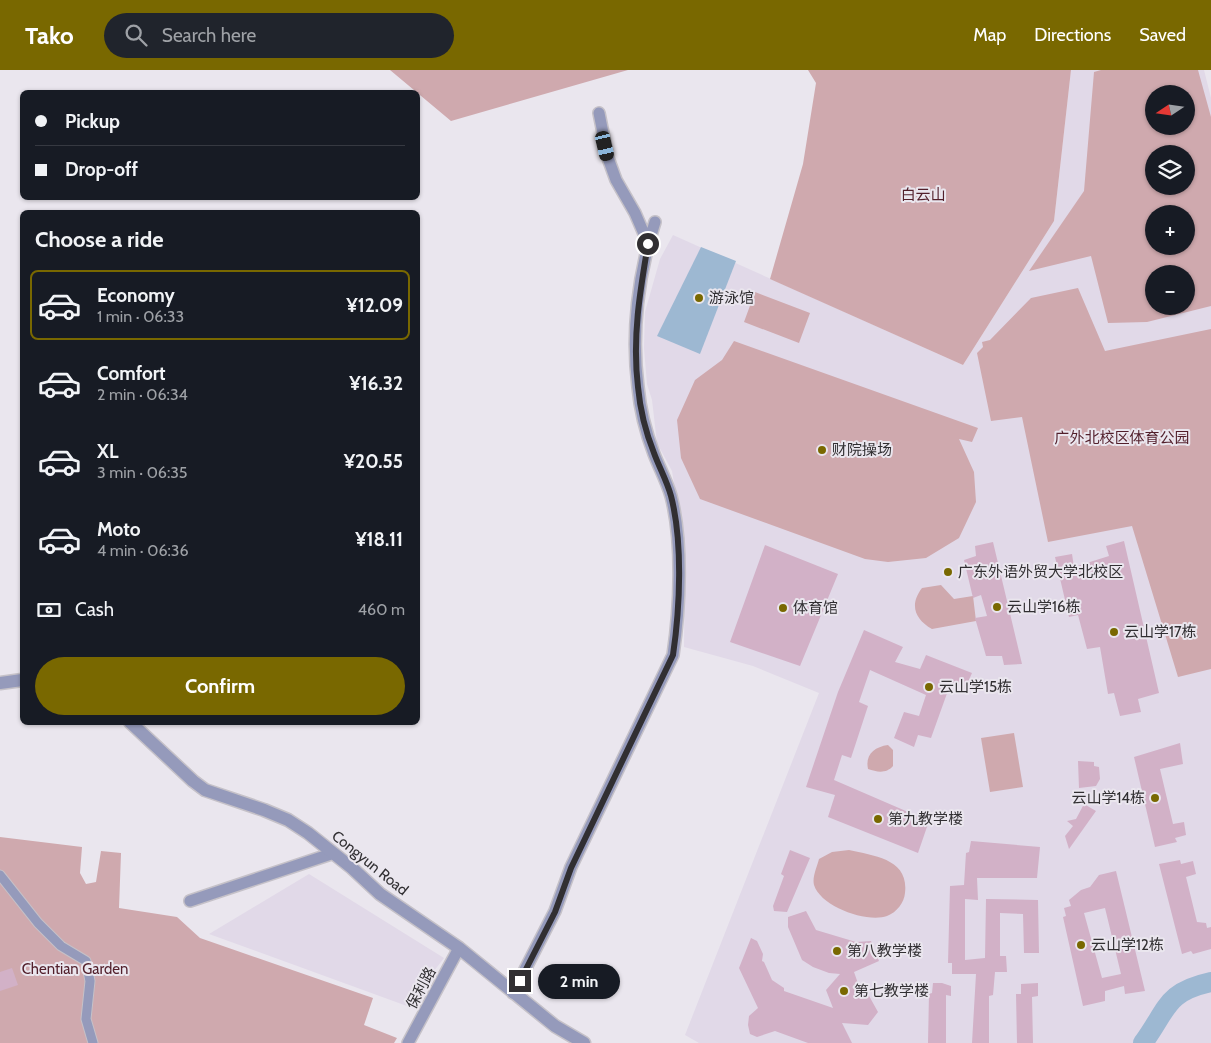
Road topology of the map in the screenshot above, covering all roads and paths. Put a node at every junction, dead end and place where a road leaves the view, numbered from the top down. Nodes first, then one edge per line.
1 (599, 113) dead end
2 (655, 222) dead end
3 (648, 244) junction
4 (20, 680) edge
5 (0, 683) edge
6 (133, 725) edge
7 (331, 854) junction
8 (0, 875) edge
9 (190, 901) dead end
10 (459, 948) junction
11 (513, 993) junction
12 (93, 1043) edge
13 (408, 1043) edge
14 (584, 1043) edge

1 - 3 street
2 - 3 street
3 - 11 street
4 - 5 street
6 - 7 street, Congyun Road
7 - 9 street
7 - 10 street, Congyun Road
8 - 12 street
10 - 11 street, Congyun Road
10 - 13 street, 保利路
11 - 14 street, Congyun Road

